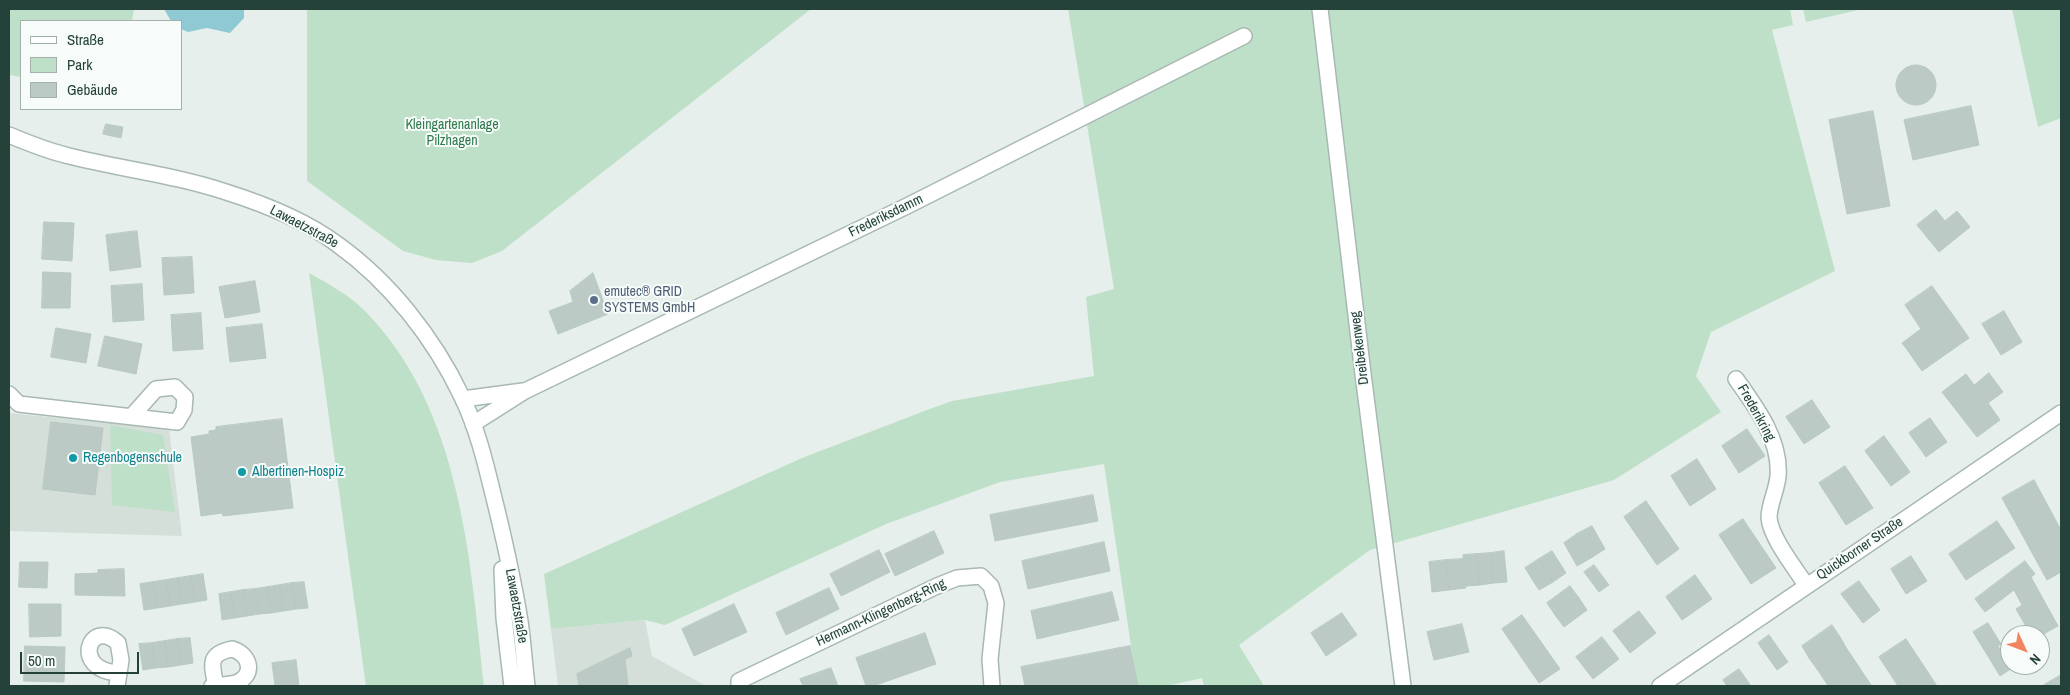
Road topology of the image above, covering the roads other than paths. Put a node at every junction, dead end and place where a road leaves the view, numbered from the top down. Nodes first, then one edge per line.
1 (1320, 9) edge
2 (1244, 36) dead end
3 (9, 135) edge
4 (1736, 379) dead end
5 (525, 391) junction
6 (9, 394) edge
7 (463, 399) junction
8 (2061, 413) edge
9 (132, 416) dead end
10 (474, 424) junction
11 (501, 526) junction
12 (1806, 585) junction
13 (512, 686) edge
14 (527, 686) edge
15 (739, 686) edge
16 (992, 686) edge
17 (1403, 686) edge
18 (1660, 686) edge

1 - 17 street, Dreibekenweg
2 - 5 street, Frederiksdamm
3 - 7 street, Lawaetzstraße
4 - 12 street, Frederikring
5 - 7 street, Frederiksdamm
5 - 10 street, Frederiksdamm
6 - 9 street
7 - 10 street, Lawaetzstraße
8 - 12 street, Quickborner Straße
10 - 11 street, Lawaetzstraße
11 - 13 street, Lawaetzstraße
11 - 14 street, Lawaetzstraße
12 - 18 street, Quickborner Straße
15 - 16 street, Hermann-Klingenberg-Ring

